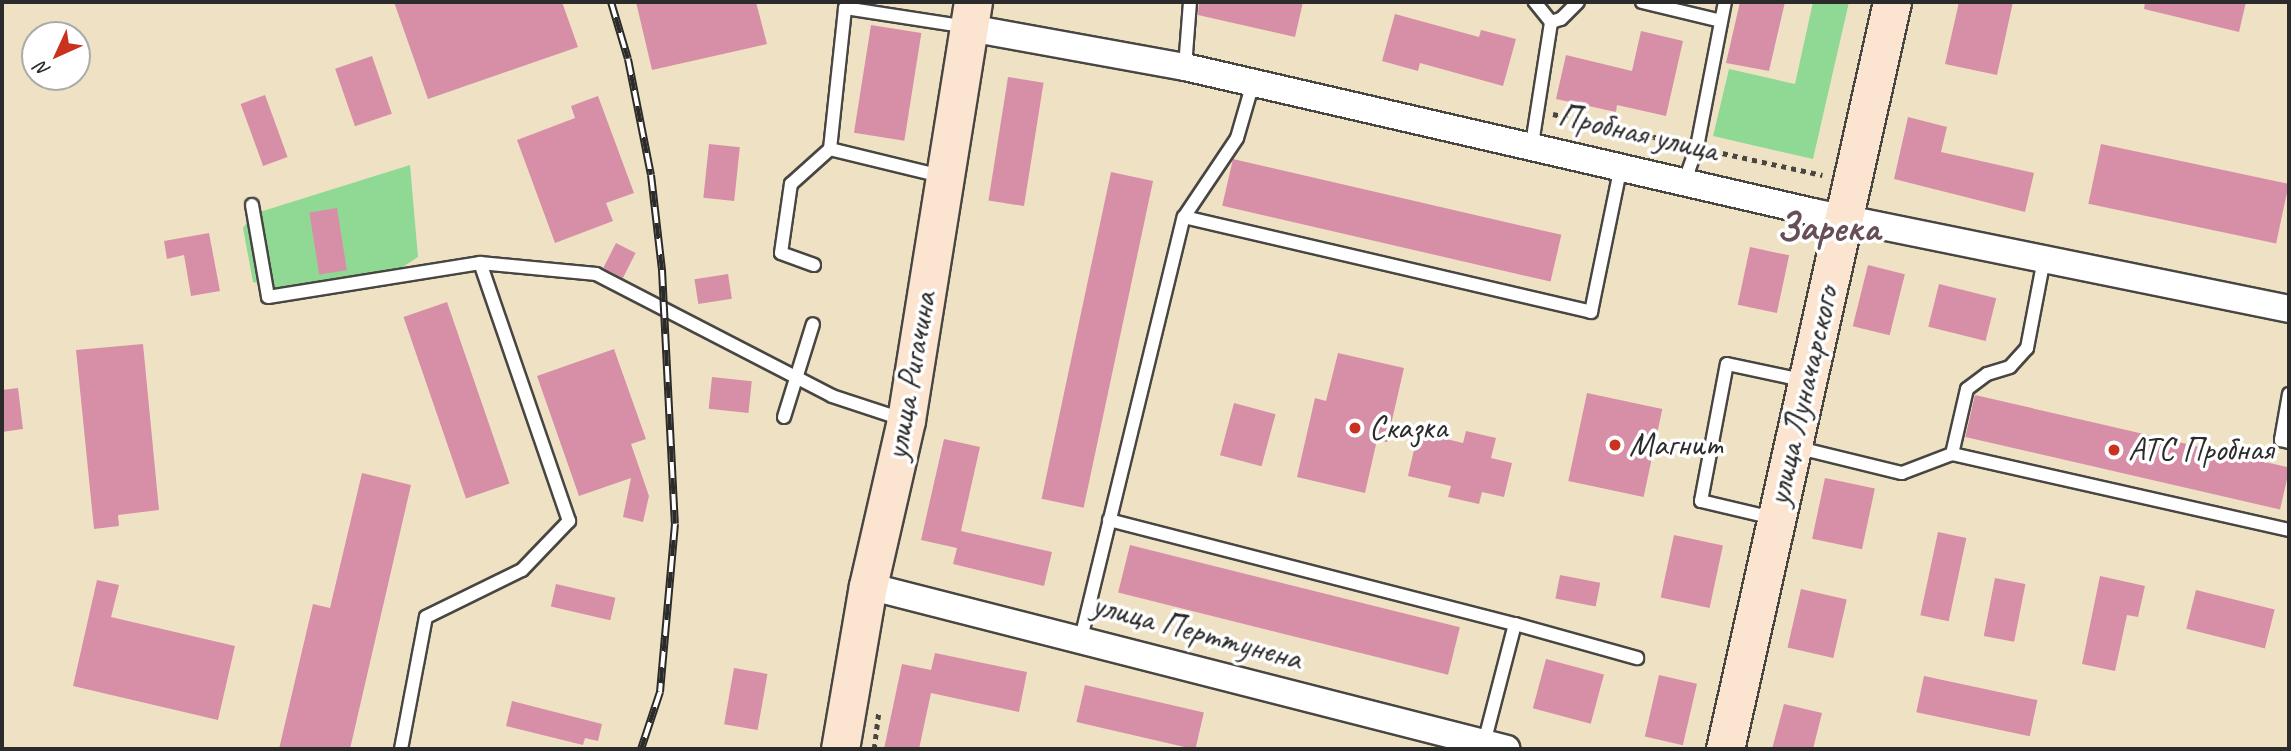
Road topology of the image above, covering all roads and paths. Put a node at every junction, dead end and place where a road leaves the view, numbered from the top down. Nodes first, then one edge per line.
1 (1190, 2) edge
2 (1535, 2) edge
3 (1578, 2) edge
4 (1642, 2) edge
5 (1725, 2) edge
6 (1892, 2) edge
7 (972, 15) edge
8 (1721, 21) junction
9 (1551, 22) junction
10 (1185, 67) junction
11 (1253, 83) junction
12 (1532, 144) junction
13 (830, 149) junction
14 (1622, 165) junction
15 (948, 177) junction
16 (1685, 180) junction
17 (252, 205) dead end
18 (1184, 217) junction
19 (1843, 219) junction
20 (2044, 259) junction
21 (480, 263) junction
22 (814, 265) dead end
23 (2289, 309) edge
24 (813, 324) dead end
25 (796, 378) junction
26 (1806, 381) junction
27 (2289, 394) edge
28 (784, 417) dead end
29 (906, 420) junction
30 (2289, 442) edge
31 (1791, 446) junction
32 (1952, 454) junction
33 (1776, 519) junction
34 (1109, 520) junction
35 (2289, 530) edge
36 (868, 586) junction
37 (1515, 624) junction
38 (1081, 638) junction
39 (1637, 658) dead end
40 (1495, 746) edge
41 (401, 749) edge
42 (840, 749) edge
43 (1725, 749) edge

1 - 10 lane
2 - 9 lane
3 - 9 lane
4 - 8 lane
5 - 8 lane
6 - 19 street, улица Луначарского
7 - 10 street, Пробная улица
7 - 13 lane
7 - 15 street, улица Ригачина
8 - 16 lane
9 - 12 lane
10 - 11 street, Пробная улица
11 - 12 street, Пробная улица
11 - 18 lane
12 - 14 street, Пробная улица
13 - 15 lane
13 - 22 lane
14 - 16 street, Пробная улица
14 - 18 lane
15 - 29 street, улица Ригачина
16 - 19 street, Пробная улица
17 - 21 lane
18 - 34 lane
19 - 20 street, Пробная улица
19 - 26 street, улица Луначарского
20 - 23 street, Пробная улица
20 - 32 lane
21 - 25 lane
21 - 41 lane
24 - 25 lane
25 - 28 lane
25 - 29 lane
26 - 31 street, улица Луначарского
26 - 33 lane
27 - 30 lane
29 - 36 street, улица Ригачина
31 - 32 lane
31 - 33 street, улица Луначарского
32 - 35 lane
33 - 43 street, улица Луначарского
34 - 37 lane
34 - 38 lane
36 - 38 street, улица Перттунена
36 - 42 street, улица Ригачина
37 - 39 lane
37 - 40 lane
38 - 40 street, улица Перттунена

